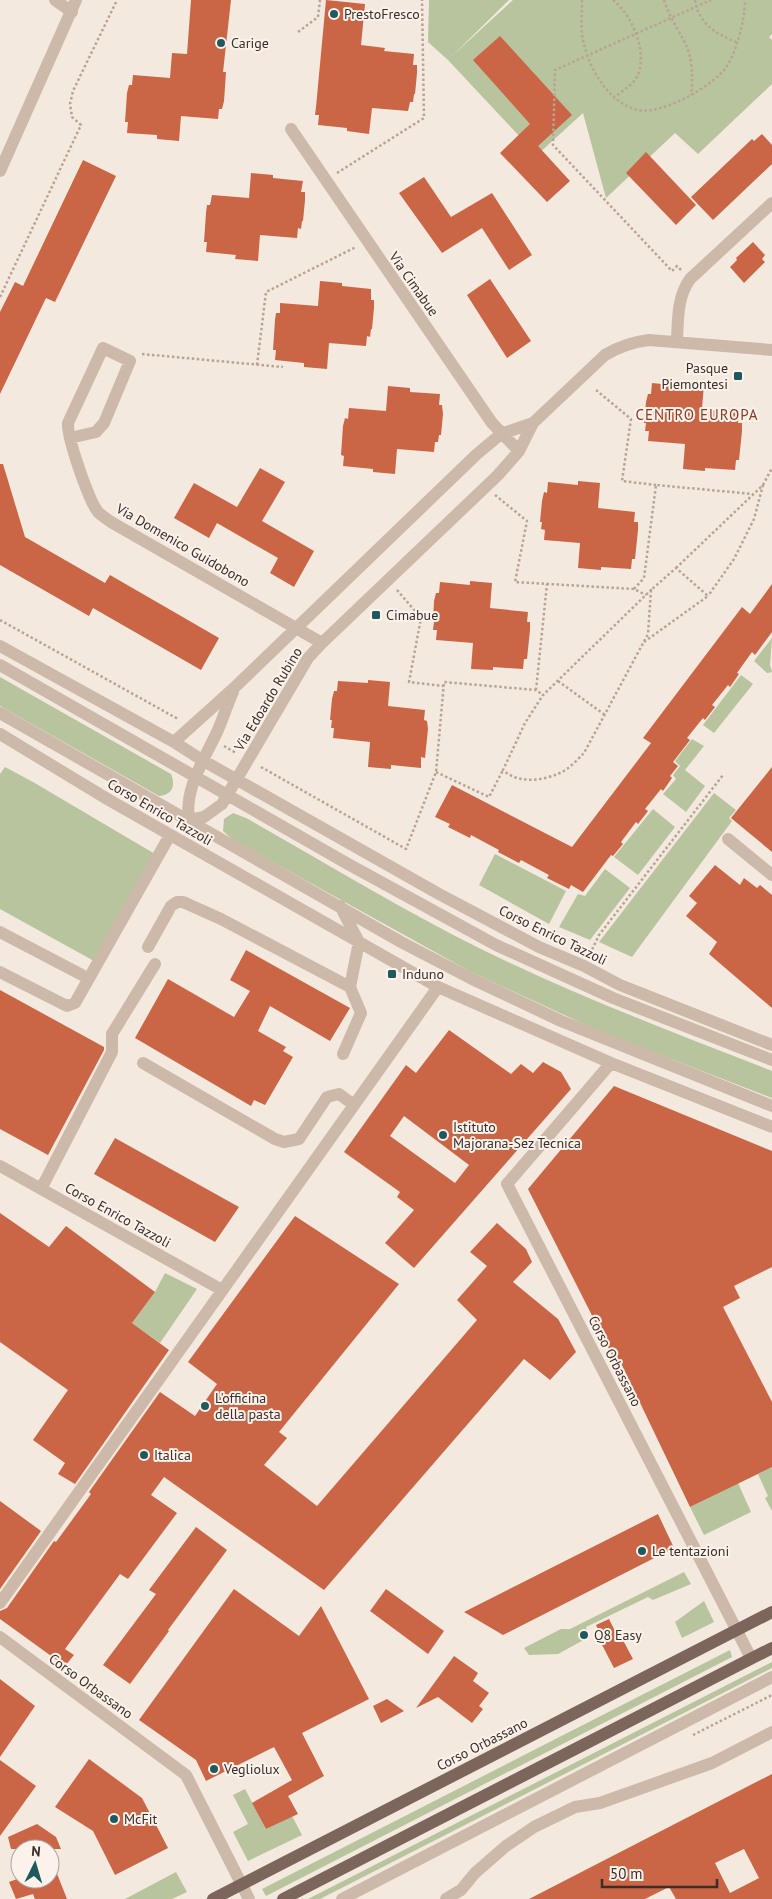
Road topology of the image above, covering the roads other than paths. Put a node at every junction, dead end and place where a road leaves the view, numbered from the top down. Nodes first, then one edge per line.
1 (55, 0) edge
2 (74, 6) edge
3 (291, 129) dead end
4 (0, 171) edge
5 (772, 203) edge
6 (677, 341) junction
7 (772, 350) edge
8 (533, 423) junction
9 (501, 434) junction
10 (70, 438) junction
11 (519, 451) junction
12 (296, 628) junction
13 (322, 642) junction
14 (0, 646) edge
15 (0, 665) edge
16 (234, 688) junction
17 (0, 713) edge
18 (0, 734) edge
19 (174, 742) junction
20 (202, 760) junction
21 (196, 776) junction
22 (237, 779) junction
23 (228, 794) junction
24 (189, 820) junction
25 (331, 832) junction
26 (170, 835) junction
27 (728, 839) dead end
28 (348, 864) junction
29 (772, 875) edge
30 (340, 906) junction
31 (0, 932) edge
32 (359, 942) junction
33 (148, 947) dead end
34 (155, 964) dead end
35 (0, 972) edge
36 (82, 975) dead end
37 (438, 986) junction
38 (350, 987) junction
39 (508, 1018) junction
40 (561, 1021) junction
41 (772, 1045) edge
42 (343, 1054) dead end
43 (772, 1060) edge
44 (143, 1063) dead end
45 (611, 1063) junction
46 (354, 1104) junction
47 (772, 1106) edge
48 (772, 1128) edge
49 (0, 1166) edge
50 (41, 1189) junction
51 (222, 1290) junction
52 (0, 1603) edge
53 (772, 1612) edge
54 (736, 1631) junction
55 (0, 1637) edge
56 (772, 1648) edge
57 (751, 1658) junction
58 (772, 1677) edge
59 (772, 1732) edge
60 (241, 1885) junction
61 (213, 1899) edge
62 (249, 1899) edge
63 (283, 1899) edge
64 (342, 1899) edge
65 (446, 1899) edge

1 - 2 street
2 - 4 street
3 - 9 street, Via Cimabue
5 - 6 street
6 - 7 street, Via Edoardo Rubino
6 - 8 street, Via Edoardo Rubino
8 - 9 street, Via Edoardo Rubino
8 - 11 street, Via Edoardo Rubino
9 - 11 street, Via Cimabue
9 - 12 street, Via Edoardo Rubino
10 - 10 street, Via Domenico Guidobono
10 - 12 street, Via Domenico Guidobono
11 - 13 street, Via Edoardo Rubino
12 - 13 street, Via Domenico Guidobono
12 - 16 street, Via Edoardo Rubino
13 - 22 street, Via Edoardo Rubino
14 - 19 street, Corso Enrico Tazzoli
15 - 21 street
16 - 19 street, Via Edoardo Rubino
16 - 20 street, Via Edoardo Rubino
17 - 24 street, Corso Enrico Tazzoli
18 - 26 street, Corso Enrico Tazzoli
19 - 20 street, Corso Enrico Tazzoli
20 - 21 street, Via Edoardo Rubino
20 - 22 street, Corso Enrico Tazzoli
21 - 23 street
21 - 24 street, Via Edoardo Rubino
22 - 23 street, Via Edoardo Rubino
22 - 25 street, Corso Enrico Tazzoli
23 - 24 street, Via Edoardo Rubino
23 - 28 street
24 - 30 street, Corso Enrico Tazzoli
25 - 28 street
25 - 41 street, Corso Enrico Tazzoli
26 - 32 street, Corso Enrico Tazzoli
26 - 35 street
27 - 29 street
28 - 43 street
30 - 32 street
30 - 40 street, Corso Enrico Tazzoli
31 - 36 street
32 - 37 street, Corso Enrico Tazzoli
32 - 38 street
33 - 38 street
34 - 50 street
37 - 39 street, Corso Enrico Tazzoli
37 - 46 street
38 - 42 street
39 - 40 street, Corso Enrico Tazzoli
39 - 45 street, Corso Enrico Tazzoli
40 - 47 street, Corso Enrico Tazzoli
44 - 46 street
45 - 48 street, Corso Enrico Tazzoli
45 - 54 street, Corso Orbassano
46 - 51 street
49 - 50 street, Corso Enrico Tazzoli
50 - 51 street, Corso Enrico Tazzoli
51 - 52 street
53 - 54 main road, Corso Orbassano
54 - 57 street, Corso Orbassano
54 - 60 main road, Corso Orbassano
55 - 60 street, Corso Orbassano
56 - 57 main road
57 - 63 main road
58 - 64 street
59 - 65 street
60 - 61 main road, Corso Orbassano
60 - 62 street, Corso Orbassano

